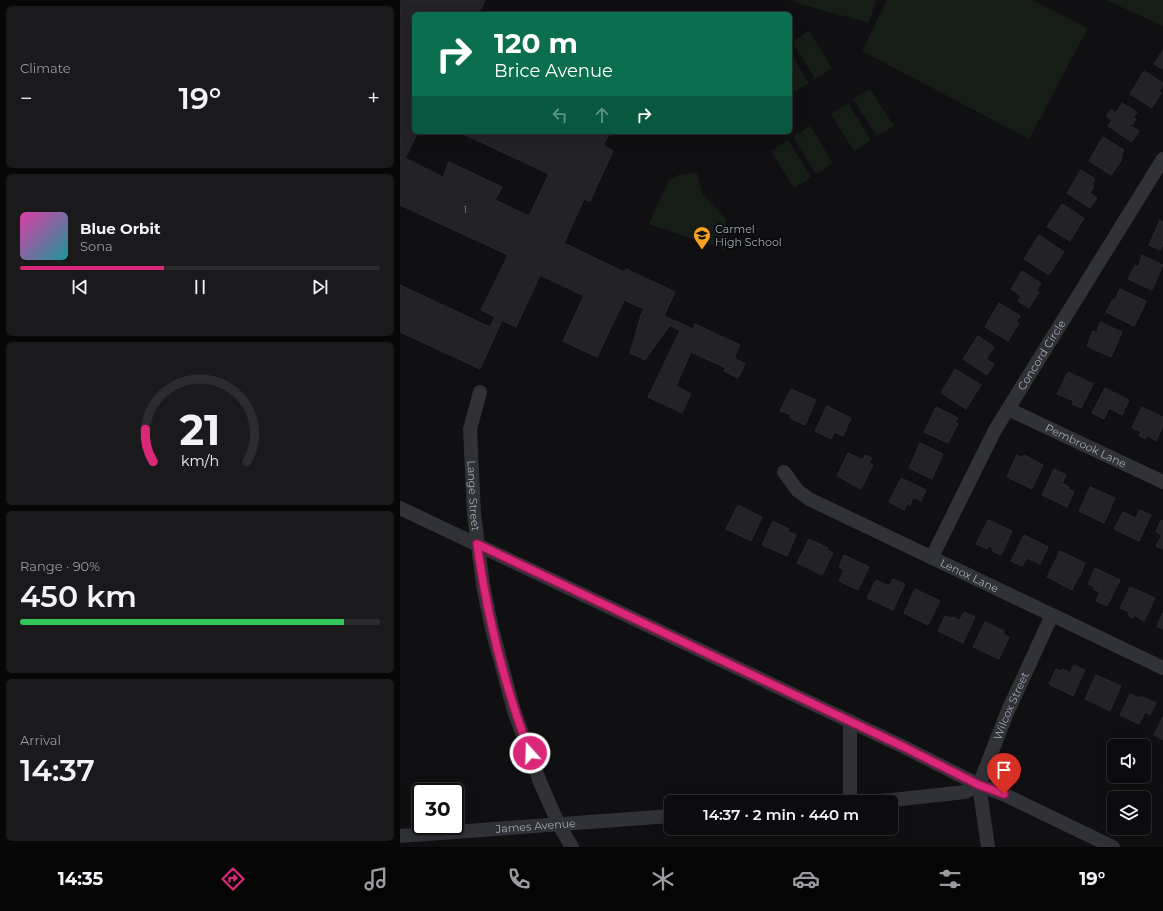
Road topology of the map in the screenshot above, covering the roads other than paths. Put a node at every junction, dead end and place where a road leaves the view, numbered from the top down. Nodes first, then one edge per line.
1 (1163, 159) edge
2 (480, 392) dead end
3 (1008, 409) junction
4 (784, 472) dead end
5 (1163, 482) edge
6 (400, 508) edge
7 (477, 544) junction
8 (932, 557) junction
9 (1052, 616) junction
10 (1163, 668) edge
11 (850, 721) junction
12 (979, 785) junction
13 (850, 795) edge
14 (898, 799) edge
15 (664, 817) edge
16 (560, 825) junction
17 (400, 836) edge
18 (572, 847) edge
19 (988, 847) edge
20 (1113, 847) edge

1 - 3 street, Concord Circle
2 - 7 street, Lange Street
3 - 5 street, Pembrook Lane
3 - 8 street, Concord Circle
4 - 8 street, Lenox Lane
6 - 7 street
7 - 11 street
7 - 16 street, Lange Street
8 - 9 street, Lenox Lane
9 - 10 street, Lenox Lane
9 - 12 street, Wilcox Street
11 - 12 street
11 - 13 street
12 - 14 street
12 - 19 street, Wilcox Street
12 - 20 street
15 - 16 street, James Avenue
16 - 17 street, James Avenue
16 - 18 street, Lange Street

